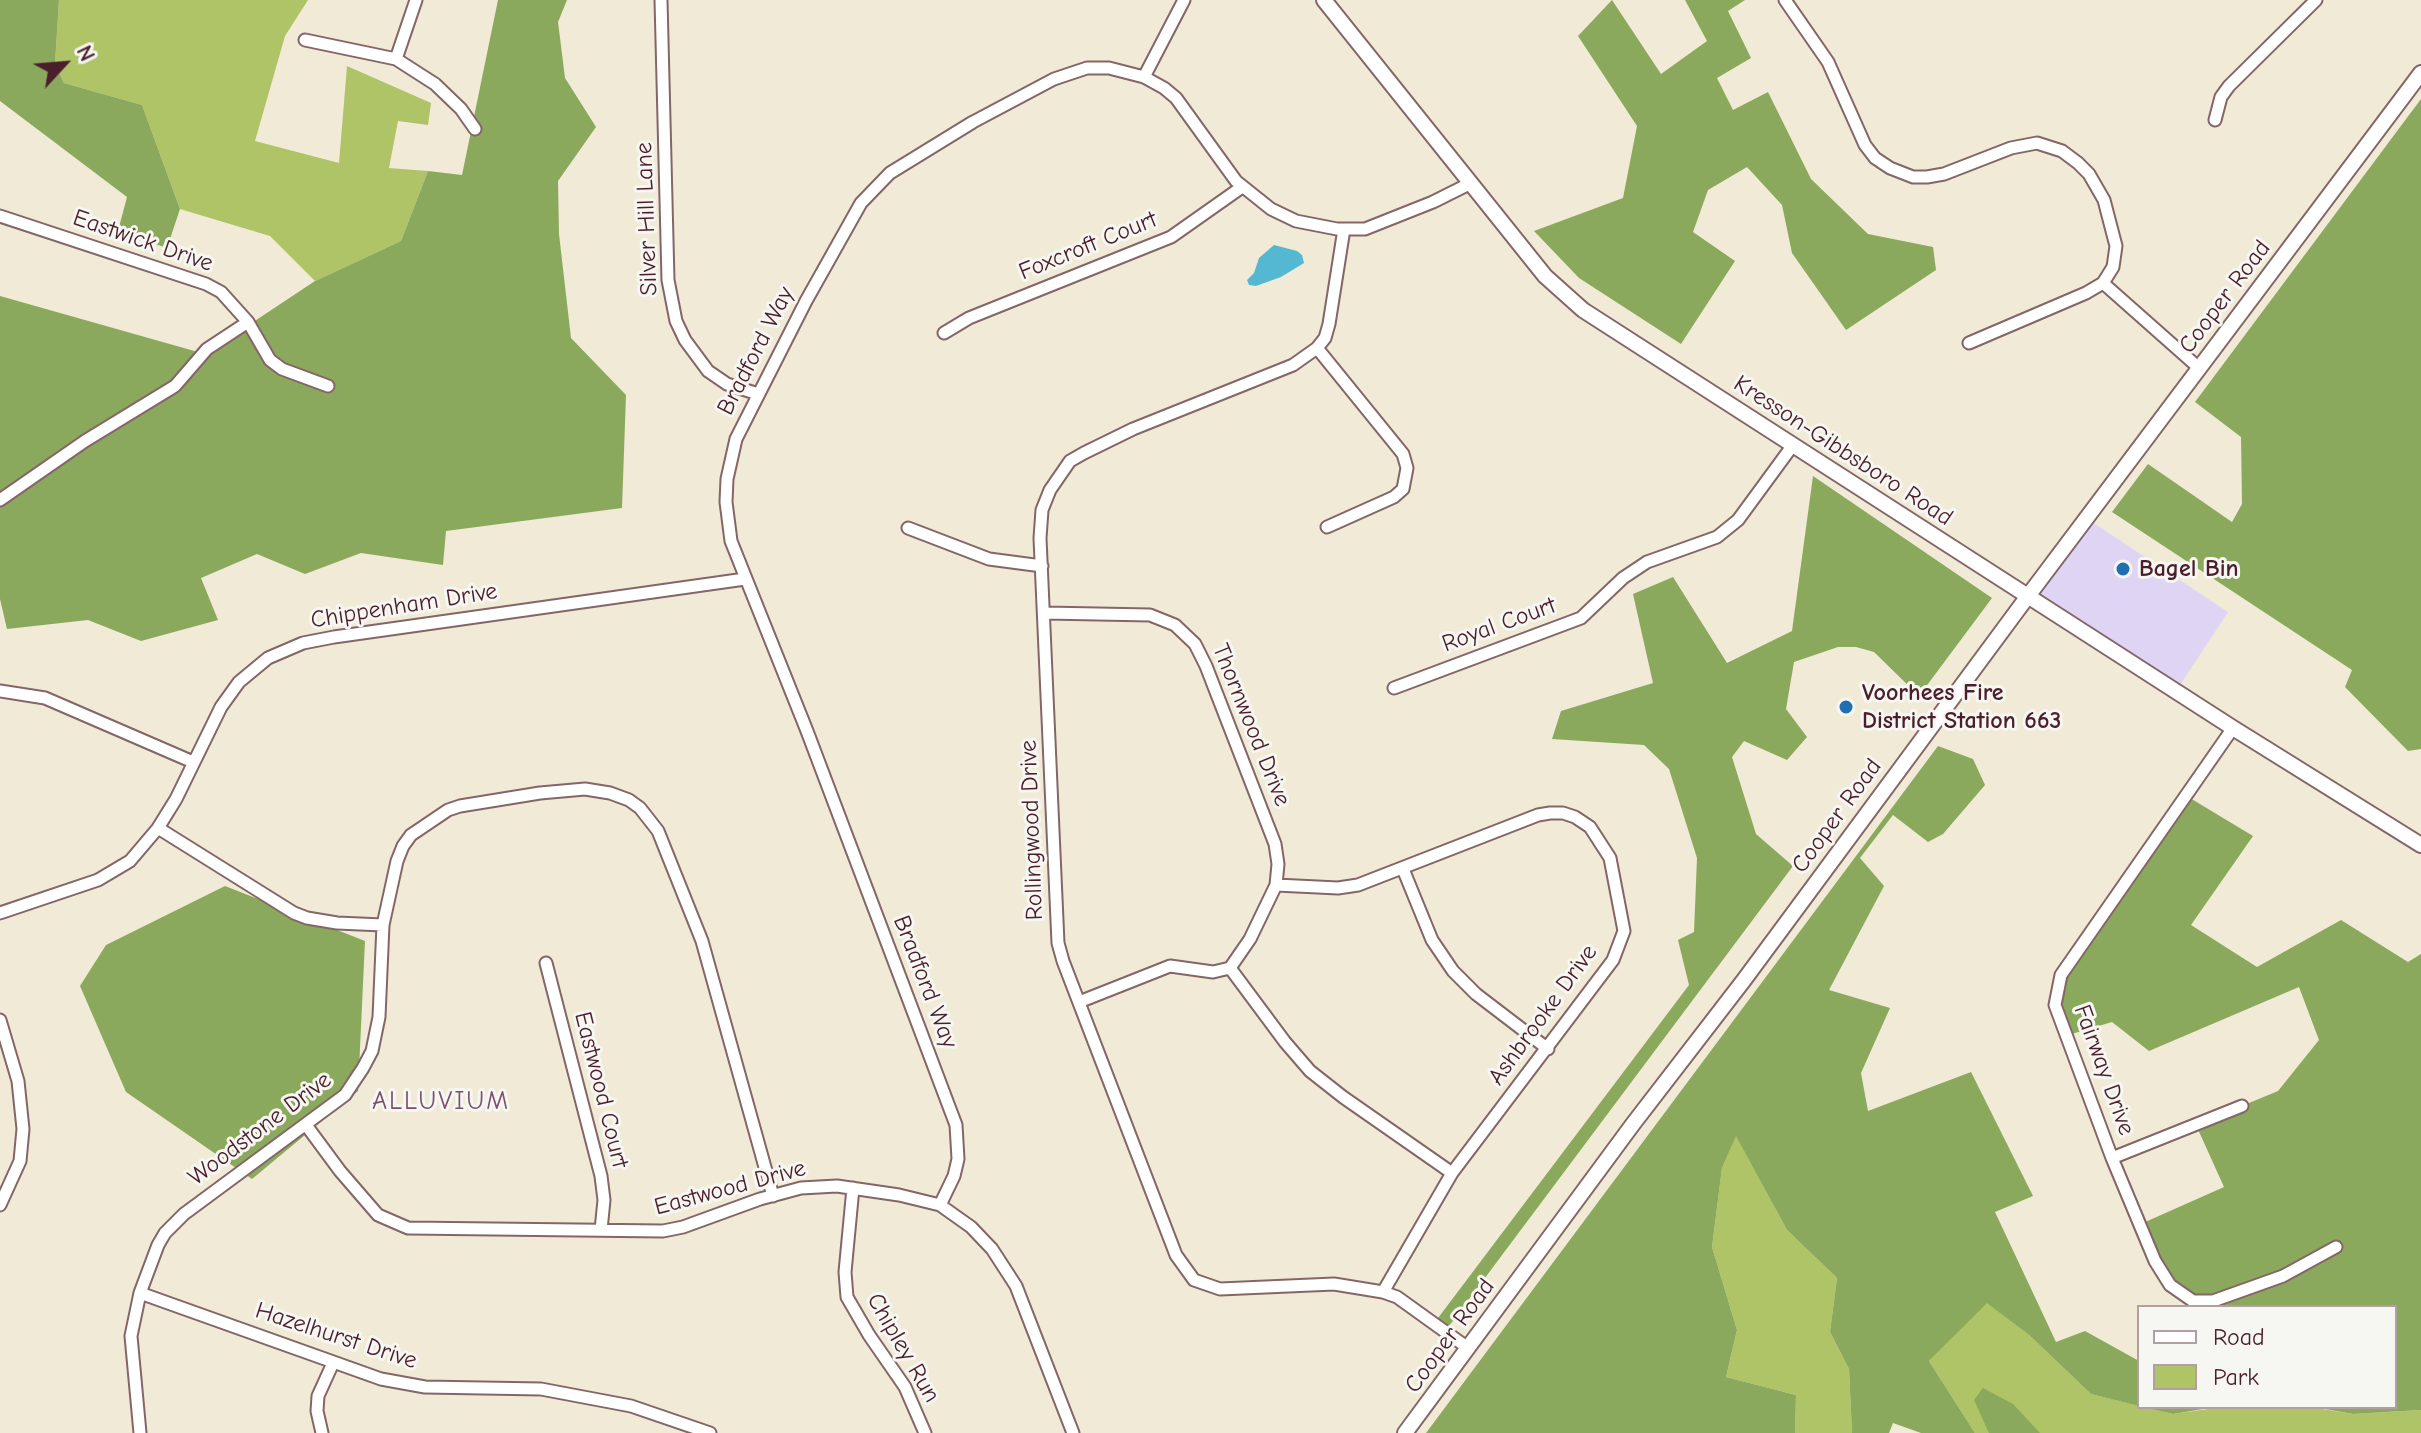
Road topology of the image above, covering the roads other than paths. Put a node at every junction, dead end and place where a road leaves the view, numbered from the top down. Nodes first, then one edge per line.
1 (416, 0) edge
2 (661, 0) edge
3 (1184, 0) edge
4 (1324, 0) edge
5 (1785, 0) edge
6 (2316, 0) edge
7 (305, 40) dead end
8 (396, 59) junction
9 (2421, 73) edge
10 (1144, 77) junction
11 (2215, 120) dead end
12 (475, 129) dead end
13 (1469, 184) junction
14 (1242, 187) junction
15 (0, 216) edge
16 (1344, 229) junction
17 (2103, 283) junction
18 (248, 322) junction
19 (944, 333) dead end
20 (1969, 343) dead end
21 (1317, 348) junction
22 (2199, 368) junction
23 (328, 386) dead end
24 (758, 394) junction
25 (1793, 445) junction
26 (0, 500) edge
27 (1327, 527) dead end
28 (908, 528) dead end
29 (1042, 566) junction
30 (745, 579) junction
31 (2028, 596) junction
32 (1045, 613) junction
33 (1394, 688) dead end
34 (0, 691) edge
35 (2233, 728) junction
36 (193, 762) junction
37 (158, 828) junction
38 (2421, 845) edge
39 (1403, 869) junction
40 (1276, 885) junction
41 (0, 913) edge
42 (383, 925) junction
43 (546, 963) dead end
44 (1230, 968) junction
45 (1079, 1002) junction
46 (0, 1020) edge
47 (1548, 1049) junction
48 (2242, 1106) dead end
49 (306, 1125) junction
50 (2112, 1158) junction
51 (1452, 1173) junction
52 (4, 1183) edge
53 (853, 1188) junction
54 (773, 1196) junction
55 (0, 1205) edge
56 (940, 1205) junction
57 (601, 1230) junction
58 (2336, 1247) dead end
59 (1383, 1292) junction
60 (140, 1293) junction
61 (1468, 1348) junction
62 (333, 1363) junction
63 (140, 1433) edge
64 (322, 1433) edge
65 (710, 1433) edge
66 (925, 1433) edge
67 (1073, 1433) edge
68 (1405, 1433) edge

1 - 8 street
2 - 24 street, Silver Hill Lane
3 - 10 street
4 - 13 street, Kresson-Gibbsboro Road
5 - 17 street
6 - 11 street
7 - 8 street
8 - 12 street
9 - 22 street, Cooper Road
10 - 14 street, Bradford Way
10 - 24 street, Bradford Way
13 - 16 street, Bradford Way
13 - 25 street, Kresson-Gibbsboro Road
14 - 16 street, Bradford Way
14 - 19 street, Foxcroft Court
15 - 18 street, Eastwick Drive
16 - 21 street
17 - 20 street
17 - 22 street
18 - 23 street, Eastwick Drive
18 - 26 street
21 - 27 street
21 - 29 street, Rollingwood Drive
22 - 31 street, Cooper Road
24 - 30 street, Bradford Way
25 - 31 street, Kresson-Gibbsboro Road
25 - 33 street, Royal Court
28 - 29 street
29 - 32 street, Rollingwood Drive
30 - 36 street, Chippenham Drive
30 - 56 street, Bradford Way
31 - 35 street, Kresson-Gibbsboro Road
31 - 61 street, Cooper Road
32 - 40 street, Thornwood Drive
32 - 45 street, Rollingwood Drive
34 - 36 street
35 - 38 street, Kresson-Gibbsboro Road
35 - 50 street, Fairway Drive
36 - 37 street, Chippenham Drive
37 - 41 street, Chippenham Drive
37 - 42 street
39 - 40 street, Ashbrooke Drive
39 - 47 street
39 - 47 street, Ashbrooke Drive
40 - 44 street, Thornwood Drive
42 - 49 street, Woodstone Drive
42 - 54 street, Woodstone Drive
43 - 57 street, Eastwood Court
44 - 45 street
44 - 51 street
45 - 59 street, Rollingwood Drive
46 - 52 street
47 - 51 street, Ashbrooke Drive
48 - 50 street
49 - 57 street, Eastwood Drive
49 - 60 street, Woodstone Drive
50 - 58 street, Fairway Drive
51 - 59 street, Ashbrooke Drive
52 - 55 street
53 - 54 street, Eastwood Drive
53 - 56 street, Eastwood Drive
53 - 66 street, Chipley Run
54 - 57 street, Eastwood Drive
56 - 67 street, Eastwood Drive
59 - 61 street, Rollingwood Drive
60 - 62 street, Hazelhurst Drive
60 - 63 street, Woodstone Drive
61 - 68 street, Cooper Road
62 - 64 street
62 - 65 street, Hazelhurst Drive

